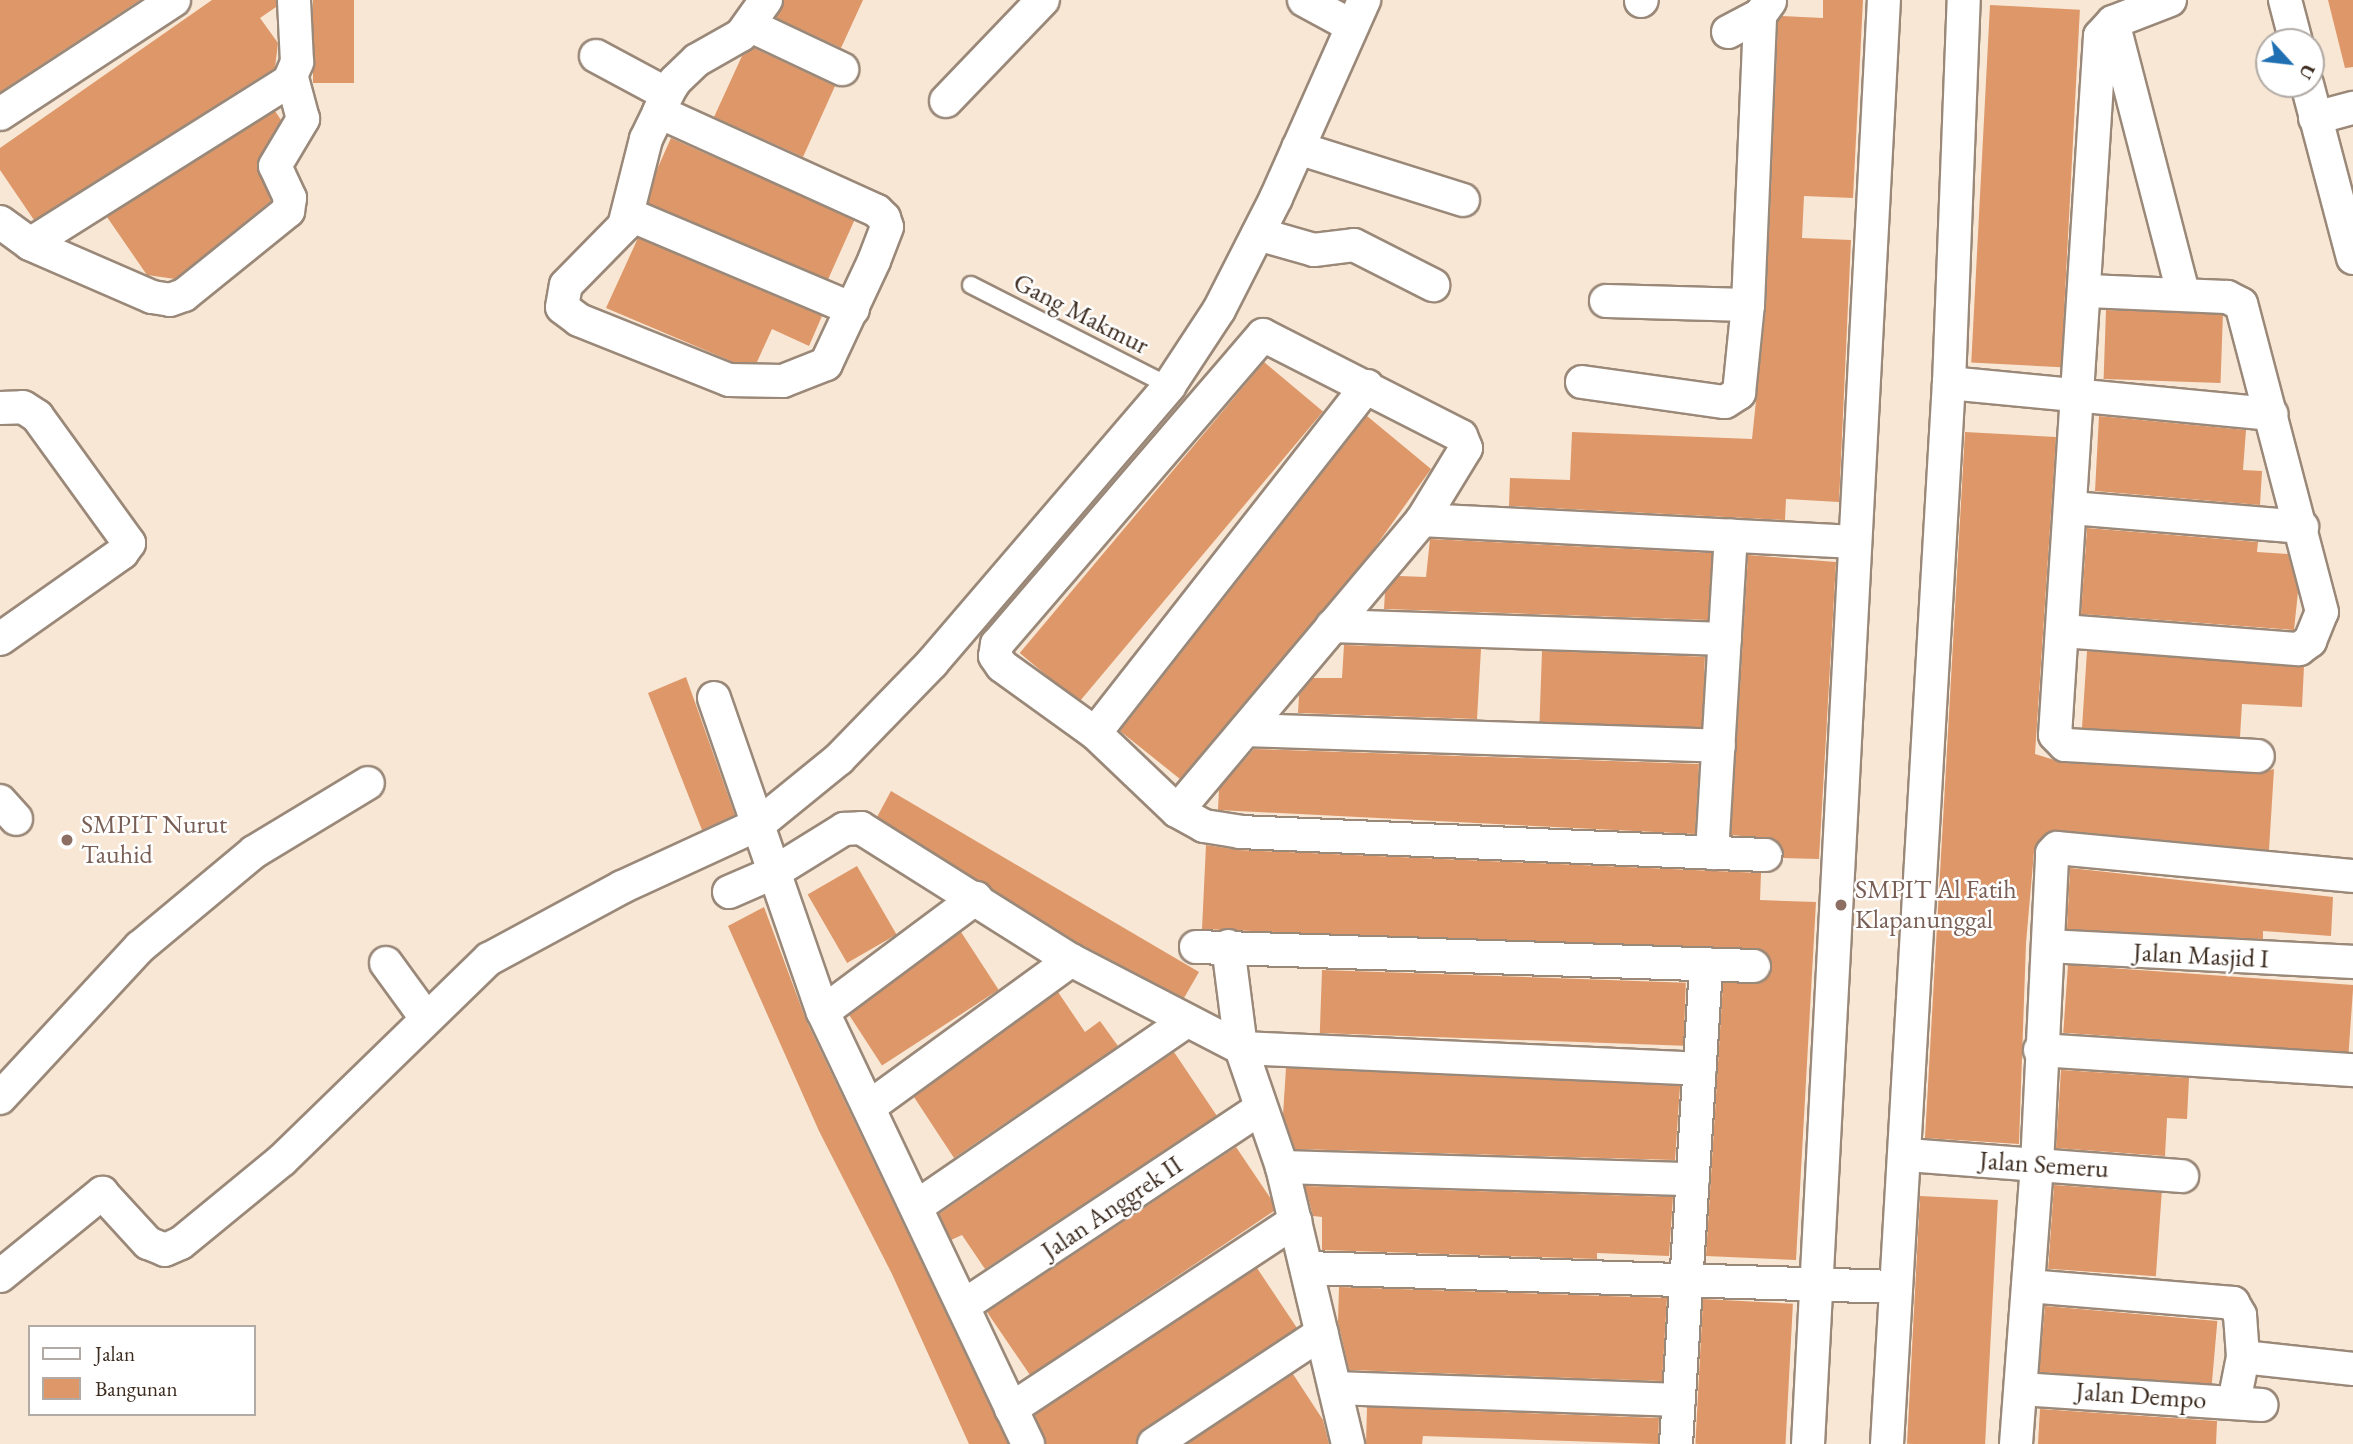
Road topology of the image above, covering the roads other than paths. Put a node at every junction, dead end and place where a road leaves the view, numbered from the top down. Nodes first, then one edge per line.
1 (174, 0) edge
2 (294, 0) edge
3 (1304, 0) edge
4 (1884, 0) edge
5 (1964, 0) edge
6 (2170, 0) edge
7 (2285, 0) edge
8 (1030, 4) edge
9 (1765, 7) edge
10 (758, 13) edge
11 (1357, 13) edge
12 (2113, 22) junction
13 (2292, 28) edge
14 (1728, 32) dead end
15 (596, 56) dead end
16 (842, 69) dead end
17 (292, 78) junction
18 (2310, 98) edge
19 (946, 101) dead end
20 (663, 103) junction
21 (2353, 108) edge
22 (0, 114) edge
23 (2315, 118) junction
24 (1298, 148) junction
25 (1464, 200) dead end
26 (630, 215) junction
27 (0, 222) edge
28 (1258, 234) junction
29 (30, 244) junction
30 (2352, 248) edge
31 (971, 285) dead end
32 (1433, 285) dead end
33 (2087, 290) junction
34 (2183, 293) junction
35 (1606, 301) dead end
36 (1748, 305) junction
37 (853, 309) junction
38 (1582, 382) dead end
39 (1949, 383) junction
40 (1169, 386) junction
41 (1367, 386) junction
42 (2078, 398) junction
43 (0, 408) edge
44 (2272, 414) junction
45 (2072, 508) junction
46 (1422, 520) junction
47 (2302, 527) junction
48 (1731, 536) junction
49 (1854, 542) junction
50 (1332, 626) junction
51 (2063, 631) junction
52 (0, 639) edge
53 (1725, 639) junction
54 (714, 698) dead end
55 (1246, 730) junction
56 (1095, 733) junction
57 (1718, 746) junction
58 (2259, 756) dead end
59 (368, 783) dead end
60 (1177, 811) junction
61 (759, 824) junction
62 (1712, 853) junction
63 (1765, 855) dead end
64 (773, 873) junction
65 (2353, 876) edge
66 (729, 892) dead end
67 (976, 898) junction
68 (1228, 946) junction
69 (2049, 946) junction
70 (1196, 947) dead end
71 (1071, 960) junction
72 (386, 962) dead end
73 (2353, 962) edge
74 (1706, 964) junction
75 (1755, 966) dead end
76 (823, 1012) junction
77 (426, 1018) junction
78 (1185, 1022) junction
79 (1241, 1048) junction
80 (2040, 1050) junction
81 (1700, 1069) junction
82 (2353, 1070) edge
83 (0, 1098) edge
84 (869, 1107) junction
85 (1260, 1109) junction
86 (1907, 1155) junction
87 (2037, 1165) junction
88 (1282, 1167) junction
89 (2182, 1176) dead end
90 (1693, 1179) junction
91 (916, 1207) junction
92 (1295, 1221) junction
93 (1307, 1268) junction
94 (0, 1276) edge
95 (1686, 1282) junction
96 (2028, 1286) junction
97 (1831, 1287) junction
98 (1887, 1288) junction
99 (963, 1307) junction
100 (1322, 1333) junction
101 (2243, 1357) junction
102 (2353, 1369) edge
103 (1335, 1388) junction
104 (2021, 1389) junction
105 (1679, 1400) junction
106 (1011, 1409) junction
107 (1028, 1444) edge
108 (1154, 1444) edge
109 (1348, 1444) edge
110 (1676, 1444) edge
111 (1808, 1444) edge
112 (1887, 1444) edge
113 (2017, 1444) edge

1 - 22 street
2 - 17 street
3 - 11 street
4 - 49 street
5 - 39 street
6 - 12 street
7 - 13 street
8 - 19 street
9 - 14 street
9 - 36 street
10 - 16 street
10 - 20 street
11 - 24 street
12 - 33 street
12 - 34 street
15 - 20 street
17 - 29 street
17 - 29 street
18 - 23 street
20 - 26 street
20 - 37 street
21 - 23 street
23 - 30 street
24 - 25 street
24 - 28 street
26 - 37 street
26 - 37 street
27 - 29 street
28 - 32 street
28 - 40 street
31 - 40 lane, Gang Makmur
33 - 34 street
33 - 42 street
34 - 44 street
35 - 36 street
36 - 38 street
39 - 42 street
39 - 86 street
40 - 61 street
41 - 46 street
41 - 56 street
41 - 56 street
42 - 44 street
42 - 45 street
43 - 52 street
44 - 47 street
45 - 47 street
45 - 51 street
46 - 48 street
46 - 50 street
47 - 51 street
48 - 49 street
48 - 53 street
49 - 97 street
50 - 53 street
50 - 55 street
51 - 58 street
53 - 57 street
54 - 61 street
55 - 57 street
55 - 60 street
56 - 60 street
57 - 62 street
59 - 83 street
60 - 62 street
61 - 64 street
61 - 77 street
62 - 63 street
64 - 66 street
64 - 67 street
64 - 76 street
65 - 69 street
67 - 71 street
67 - 76 street
68 - 70 street
68 - 74 street
68 - 79 street
69 - 73 street, Jalan Masjid I
69 - 80 street
71 - 78 street
71 - 84 street
72 - 77 street
74 - 75 street
74 - 81 street
76 - 84 street
77 - 94 street
78 - 79 street
78 - 91 street
79 - 81 street
79 - 85 street
80 - 82 street
80 - 87 street
81 - 90 street
84 - 91 street
85 - 88 street
85 - 99 street, Jalan Anggrek II
86 - 87 street, Jalan Semeru
86 - 98 street
87 - 89 street, Jalan Semeru
87 - 96 street
88 - 90 street
88 - 92 street
90 - 95 street
91 - 99 street
92 - 93 street
92 - 106 street
93 - 95 street
93 - 100 street
95 - 97 street
95 - 105 street
96 - 101 street
96 - 104 street
97 - 98 street
97 - 111 street
98 - 112 street
99 - 106 street
100 - 103 street
100 - 108 street
101 - 102 street
101 - 104 street, Jalan Dempo
103 - 105 street
103 - 109 street
104 - 113 street
105 - 110 street
106 - 107 street

